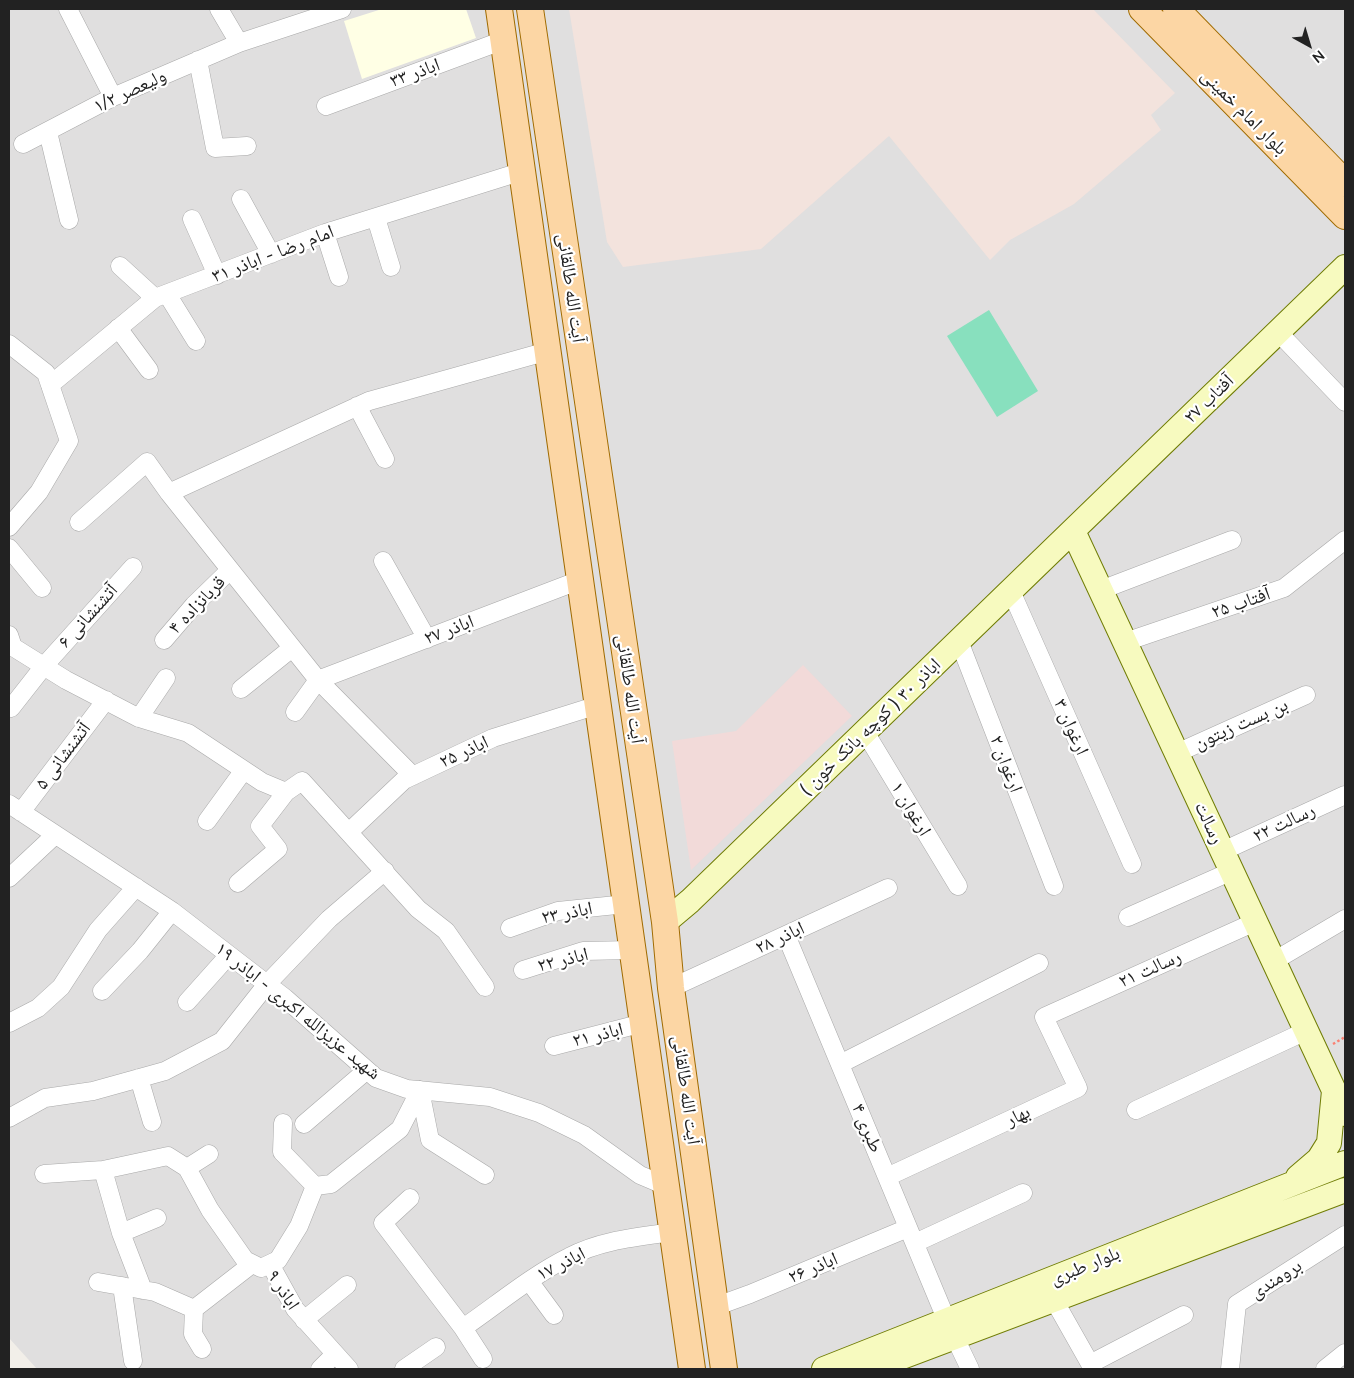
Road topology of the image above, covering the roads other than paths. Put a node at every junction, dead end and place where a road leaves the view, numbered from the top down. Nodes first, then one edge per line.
1 (68, 9) edge
2 (219, 9) edge
3 (342, 9) edge
4 (499, 9) edge
5 (530, 9) edge
6 (1142, 9) edge
7 (1176, 9) edge
8 (504, 40) junction
9 (239, 43) junction
10 (198, 60) junction
11 (113, 97) junction
12 (326, 106) dead end
13 (48, 132) junction
14 (24, 144) dead end
15 (247, 146) dead end
16 (522, 171) junction
17 (1345, 183) edge
18 (241, 199) dead end
19 (1345, 216) edge
20 (192, 218) dead end
21 (376, 218) junction
22 (69, 220) dead end
23 (325, 233) junction
24 (271, 254) junction
25 (120, 266) dead end
26 (391, 267) dead end
27 (1345, 267) edge
28 (216, 275) junction
29 (339, 277) dead end
30 (161, 296) junction
31 (118, 328) junction
32 (1278, 332) junction
33 (196, 341) dead end
34 (9, 344) edge
35 (548, 351) junction
36 (149, 370) dead end
37 (50, 385) junction
38 (1345, 402) edge
39 (358, 406) junction
40 (385, 459) dead end
41 (169, 493) junction
42 (79, 522) dead end
43 (9, 527) edge
44 (1073, 531) junction
45 (1232, 540) dead end
46 (1345, 540) edge
47 (9, 548) edge
48 (383, 561) dead end
49 (133, 567) dead end
50 (230, 570) junction
51 (580, 580) junction
52 (42, 588) dead end
53 (1100, 590) junction
54 (1011, 591) junction
55 (9, 636) edge
56 (427, 638) junction
57 (164, 640) dead end
58 (959, 641) junction
59 (1125, 642) junction
60 (292, 648) junction
61 (44, 666) junction
62 (166, 678) dead end
63 (318, 680) junction
64 (240, 689) dead end
65 (1306, 695) dead end
66 (106, 700) junction
67 (598, 705) junction
68 (11, 708) dead end
69 (295, 712) dead end
70 (139, 718) junction
71 (865, 732) junction
72 (1177, 753) junction
73 (244, 770) junction
74 (413, 776) junction
75 (286, 792) junction
76 (1345, 795) edge
77 (15, 808) edge
78 (207, 822) dead end
79 (350, 832) junction
80 (55, 835) junction
81 (1227, 861) junction
82 (1132, 864) dead end
83 (385, 872) junction
84 (9, 878) edge
85 (238, 883) dead end
86 (958, 886) dead end
87 (1054, 886) dead end
88 (136, 887) junction
89 (888, 888) dead end
90 (626, 904) junction
91 (172, 911) junction
92 (1128, 917) dead end
93 (1345, 919) edge
94 (665, 922) junction
95 (1255, 922) junction
96 (510, 928) dead end
97 (786, 935) junction
98 (632, 950) junction
99 (230, 955) junction
100 (1274, 961) junction
101 (1039, 963) dead end
102 (523, 970) dead end
103 (267, 984) junction
104 (484, 987) dead end
105 (671, 988) junction
106 (102, 992) dead end
107 (187, 1002) dead end
108 (1044, 1017) joint
109 (675, 1019) junction
110 (9, 1023) edge
111 (643, 1023) junction
112 (1306, 1031) junction
113 (554, 1046) dead end
114 (840, 1064) junction
115 (367, 1070) junction
116 (139, 1078) junction
117 (420, 1090) junction
118 (1334, 1091) junction
119 (686, 1093) junction
120 (654, 1099) junction
121 (1136, 1110) dead end
122 (1345, 1114) edge
123 (9, 1118) edge
124 (152, 1122) dead end
125 (283, 1123) dead end
126 (304, 1124) dead end
127 (209, 1154) dead end
128 (1345, 1163) edge
129 (186, 1168) junction
130 (103, 1170) junction
131 (44, 1174) dead end
132 (485, 1175) dead end
133 (887, 1177) junction
134 (315, 1186) junction
135 (666, 1186) junction
136 (1345, 1190) edge
137 (1023, 1193) dead end
138 (1270, 1193) junction
139 (410, 1198) dead end
140 (157, 1218) dead end
141 (673, 1232) junction
142 (121, 1233) junction
143 (1345, 1235) edge
144 (912, 1236) junction
145 (252, 1264) junction
146 (270, 1264) junction
147 (529, 1281) junction
148 (98, 1282) dead end
149 (122, 1286) junction
150 (347, 1286) dead end
151 (144, 1290) junction
152 (1054, 1300) junction
153 (717, 1306) junction
154 (194, 1309) junction
155 (554, 1315) dead end
156 (1184, 1315) dead end
157 (304, 1320) junction
158 (464, 1328) junction
159 (951, 1329) junction
160 (436, 1347) dead end
161 (202, 1349) dead end
162 (1345, 1353) edge
163 (334, 1354) junction
164 (483, 1359) dead end
165 (133, 1361) dead end
166 (727, 1366) edge
167 (1092, 1367) edge
168 (320, 1369) edge
169 (349, 1369) edge
170 (404, 1369) edge
171 (692, 1369) edge
172 (824, 1369) edge
173 (870, 1369) edge
174 (970, 1369) edge
175 (1230, 1369) edge
176 (1325, 1369) edge

1 - 11 street
2 - 9 street
3 - 9 street, ولیعصر ۱/۲
4 - 8 main road, آیت الله طالقانی
5 - 94 main road, آیت الله طالقانی
6 - 19 main road, بلوار امام خمینی
7 - 17 main road
8 - 12 street, اباذر ۳۳
8 - 16 main road, آیت الله طالقانی
9 - 10 street, ولیعصر ۱/۲
10 - 11 street, ولیعصر ۱/۲
10 - 15 street
11 - 13 street, ولیعصر ۱/۲
13 - 14 street, ولیعصر ۱/۲
13 - 22 street
16 - 21 street, امام رضا - اباذر ۳۱
16 - 35 main road, آیت الله طالقانی
18 - 24 street
20 - 28 street
21 - 23 street, امام رضا - اباذر ۳۱
21 - 26 street
23 - 24 street, امام رضا - اباذر ۳۱
23 - 29 street
24 - 28 street, امام رضا - اباذر ۳۱
25 - 30 street
27 - 32 main road, آفتاب ۲۷
28 - 30 street, امام رضا - اباذر ۳۱
30 - 31 street, امام رضا - اباذر ۳۱
30 - 33 street
31 - 36 street
31 - 37 street, امام رضا - اباذر ۳۱
32 - 38 street
32 - 44 main road, آفتاب ۲۷
34 - 37 street
35 - 39 street
35 - 51 main road, آیت الله طالقانی
37 - 43 street
39 - 40 street
39 - 41 street
41 - 42 street
41 - 50 street
44 - 53 main road, رسالت
44 - 54 main road, اباذر ۳۰ ( کوچه بانک خون )
45 - 53 street
46 - 59 street, آفتاب ۲۵
47 - 52 street
48 - 56 street
49 - 61 street, آتشنشانی ۶
50 - 57 street, قربانزاده ۴
50 - 60 street
51 - 56 street, اباذر ۲۷
51 - 67 main road, آیت الله طالقانی
53 - 59 main road, رسالت
54 - 58 main road, اباذر ۳۰ ( کوچه بانک خون )
54 - 82 street, ارغوان ۳
55 - 61 street
56 - 63 street, اباذر ۲۷
58 - 71 main road, اباذر ۳۰ ( کوچه بانک خون )
58 - 87 street, ارغوان ۲
59 - 72 main road, رسالت
60 - 63 street
60 - 64 street
61 - 66 street
61 - 68 street, آتشنشانی ۶
62 - 70 street
63 - 69 street
63 - 74 street
65 - 72 street, بن بست زیتون
66 - 70 street
66 - 77 street, آتشنشانی ۵
67 - 74 street, اباذر ۲۵
67 - 90 main road, آیت الله طالقانی
70 - 73 street
71 - 86 street, ارغوان ۱
71 - 94 main road, اباذر ۳۰ ( کوچه بانک خون )
72 - 81 main road, رسالت
73 - 75 street
73 - 78 street
74 - 79 street, اباذر ۲۵
75 - 79 street
75 - 85 street
76 - 81 street, رسالت ۲۲
77 - 80 street, شهید عزیزالله اکبری - اباذر ۱۹
79 - 83 street
80 - 84 street
80 - 88 street, شهید عزیزالله اکبری - اباذر ۱۹
81 - 92 street, رسالت ۲۲
81 - 95 main road, رسالت
83 - 103 street
83 - 104 street
88 - 91 street, شهید عزیزالله اکبری - اباذر ۱۹
88 - 110 street
89 - 97 street, اباذر ۲۸
90 - 96 street, اباذر ۲۳
90 - 98 main road, آیت الله طالقانی
91 - 99 street, شهید عزیزالله اکبری - اباذر ۱۹
91 - 106 street
93 - 100 street
94 - 105 main road, آیت الله طالقانی
95 - 100 main road, رسالت
95 - 108 street, رسالت ۲۱
97 - 105 street, اباذر ۲۸
97 - 114 street, طبری ۴
98 - 102 street, اباذر ۲۲
98 - 111 main road, آیت الله طالقانی
99 - 103 street, شهید عزیزالله اکبری - اباذر ۱۹
99 - 107 street
100 - 112 main road, رسالت
101 - 114 street
103 - 115 street, شهید عزیزالله اکبری - اباذر ۱۹
103 - 116 street
105 - 109 main road, آیت الله طالقانی
108 - 133 street, بهار
109 - 111 main road
109 - 119 main road, آیت الله طالقانی
111 - 113 street, اباذر ۲۱
111 - 120 main road, آیت الله طالقانی
112 - 118 main road, رسالت
112 - 121 street
114 - 133 street, طبری ۴
115 - 117 street, شهید عزیزالله اکبری - اباذر ۱۹
115 - 126 street
116 - 123 street
116 - 124 street
117 - 132 street
117 - 134 street
117 - 135 street, شهید عزیزالله اکبری - اباذر ۱۹
118 - 122 main road, رسالت
118 - 138 main road
119 - 120 main road
119 - 153 main road, آیت الله طالقانی
120 - 135 main road, آیت الله طالقانی
125 - 134 street
127 - 129 street
128 - 138 main road, بلوار طبری
129 - 130 street
129 - 145 street, اباذر ۹
130 - 131 street
130 - 142 street
133 - 144 street, طبری ۴
134 - 146 street
135 - 141 main road, آیت الله طالقانی
136 - 152 main road, بلوار طبری
137 - 144 street, اباذر ۲۶
138 - 159 main road, بلوار طبری
139 - 158 street
140 - 142 street
141 - 147 street, اباذر ۱۷
141 - 171 main road, آیت الله طالقانی
142 - 151 street
143 - 175 street, برومندی
144 - 153 street, اباذر ۲۶
144 - 159 street, طبری ۴
145 - 146 street, اباذر ۹
145 - 154 street
146 - 157 street, اباذر ۹
147 - 155 street
147 - 158 street, اباذر ۱۷
148 - 149 street
149 - 151 street
149 - 165 street
150 - 157 street
151 - 154 street
152 - 159 main road, بلوار طبری
152 - 167 street
153 - 166 main road, آیت الله طالقانی
154 - 161 street
156 - 167 street
157 - 163 street, اباذر ۹
158 - 164 street
159 - 172 main road, بلوار طبری
159 - 173 main road, بلوار طبری
159 - 174 street, طبری ۴
160 - 170 street
162 - 176 street
163 - 168 street
163 - 169 street, اباذر ۹

